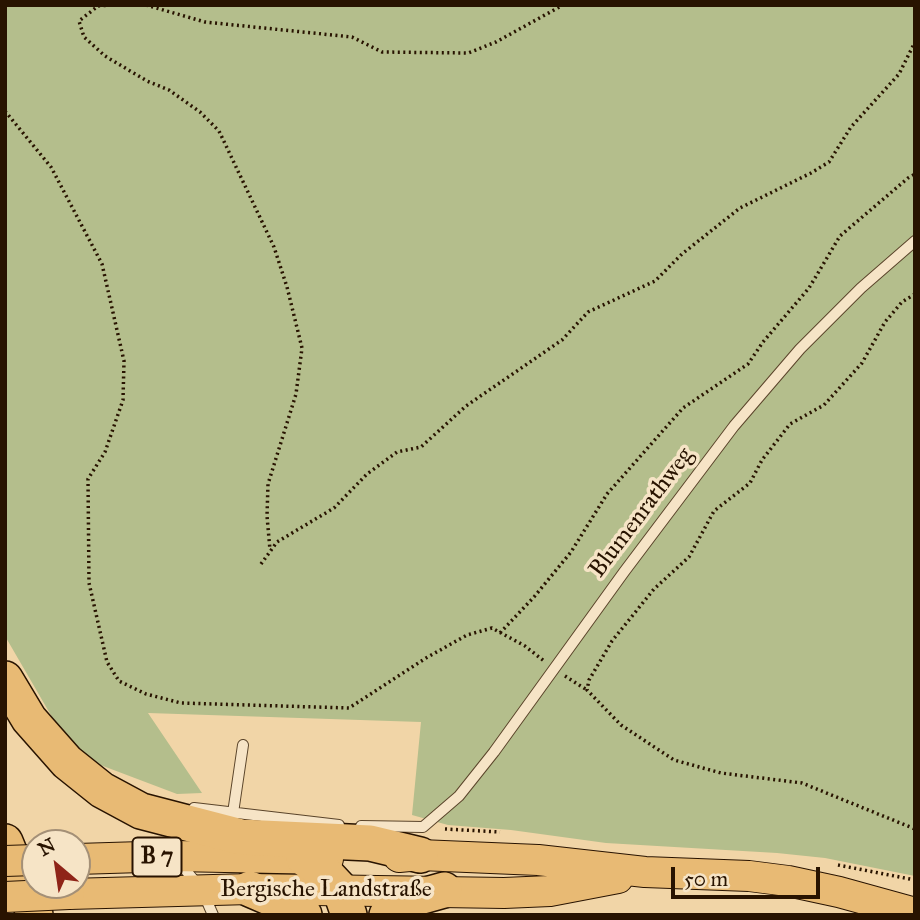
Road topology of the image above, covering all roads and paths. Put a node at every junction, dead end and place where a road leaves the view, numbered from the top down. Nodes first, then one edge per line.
1 (111, 5) edge
2 (146, 5) edge
3 (563, 5) edge
4 (915, 42) edge
5 (5, 111) edge
6 (915, 174) edge
7 (915, 241) edge
8 (915, 294) edge
9 (270, 551) junction
10 (261, 564) dead end
11 (5, 679) edge
12 (243, 745) dead end
13 (185, 806) dead end
14 (233, 813) junction
15 (915, 829) edge
16 (421, 841) junction
17 (5, 842) edge
18 (174, 856) junction
19 (304, 858) junction
20 (91, 859) edge
21 (239, 871) junction
22 (645, 872) junction
23 (444, 890) junction
24 (209, 896) edge
25 (5, 897) edge
26 (344, 902) edge
27 (915, 913) edge
28 (35, 915) edge
29 (304, 915) edge
30 (387, 915) edge

1 - 9 path
2 - 3 path
4 - 9 path
5 - 6 path
7 - 16 lane, Blumenrathweg
8 - 15 path
9 - 10 path
11 - 16 highway
12 - 14 lane
13 - 14 lane, Bergische Landstraße
14 - 16 lane, Bergische Landstraße
16 - 19 main road, Bergische Landstraße / B 7
16 - 22 main road, Bergische Landstraße / B 7
17 - 28 highway
18 - 20 main road, Bergische Landstraße / B 7
18 - 21 main road, Bergische Landstraße / B 7
18 - 24 lane
19 - 21 main road, Bergische Landstraße / B 7
19 - 26 highway
21 - 24 main road, Bergische Landstraße / B 7
21 - 26 main road, Bergische Landstraße / B 7
21 - 29 highway
22 - 23 main road, Bergische Landstraße / B 7
22 - 27 main road, Bergische Landstraße / B 7
23 - 26 main road, Bergische Landstraße / B 7
23 - 30 highway
24 - 25 main road, Bergische Landstraße / B 7, bridge

